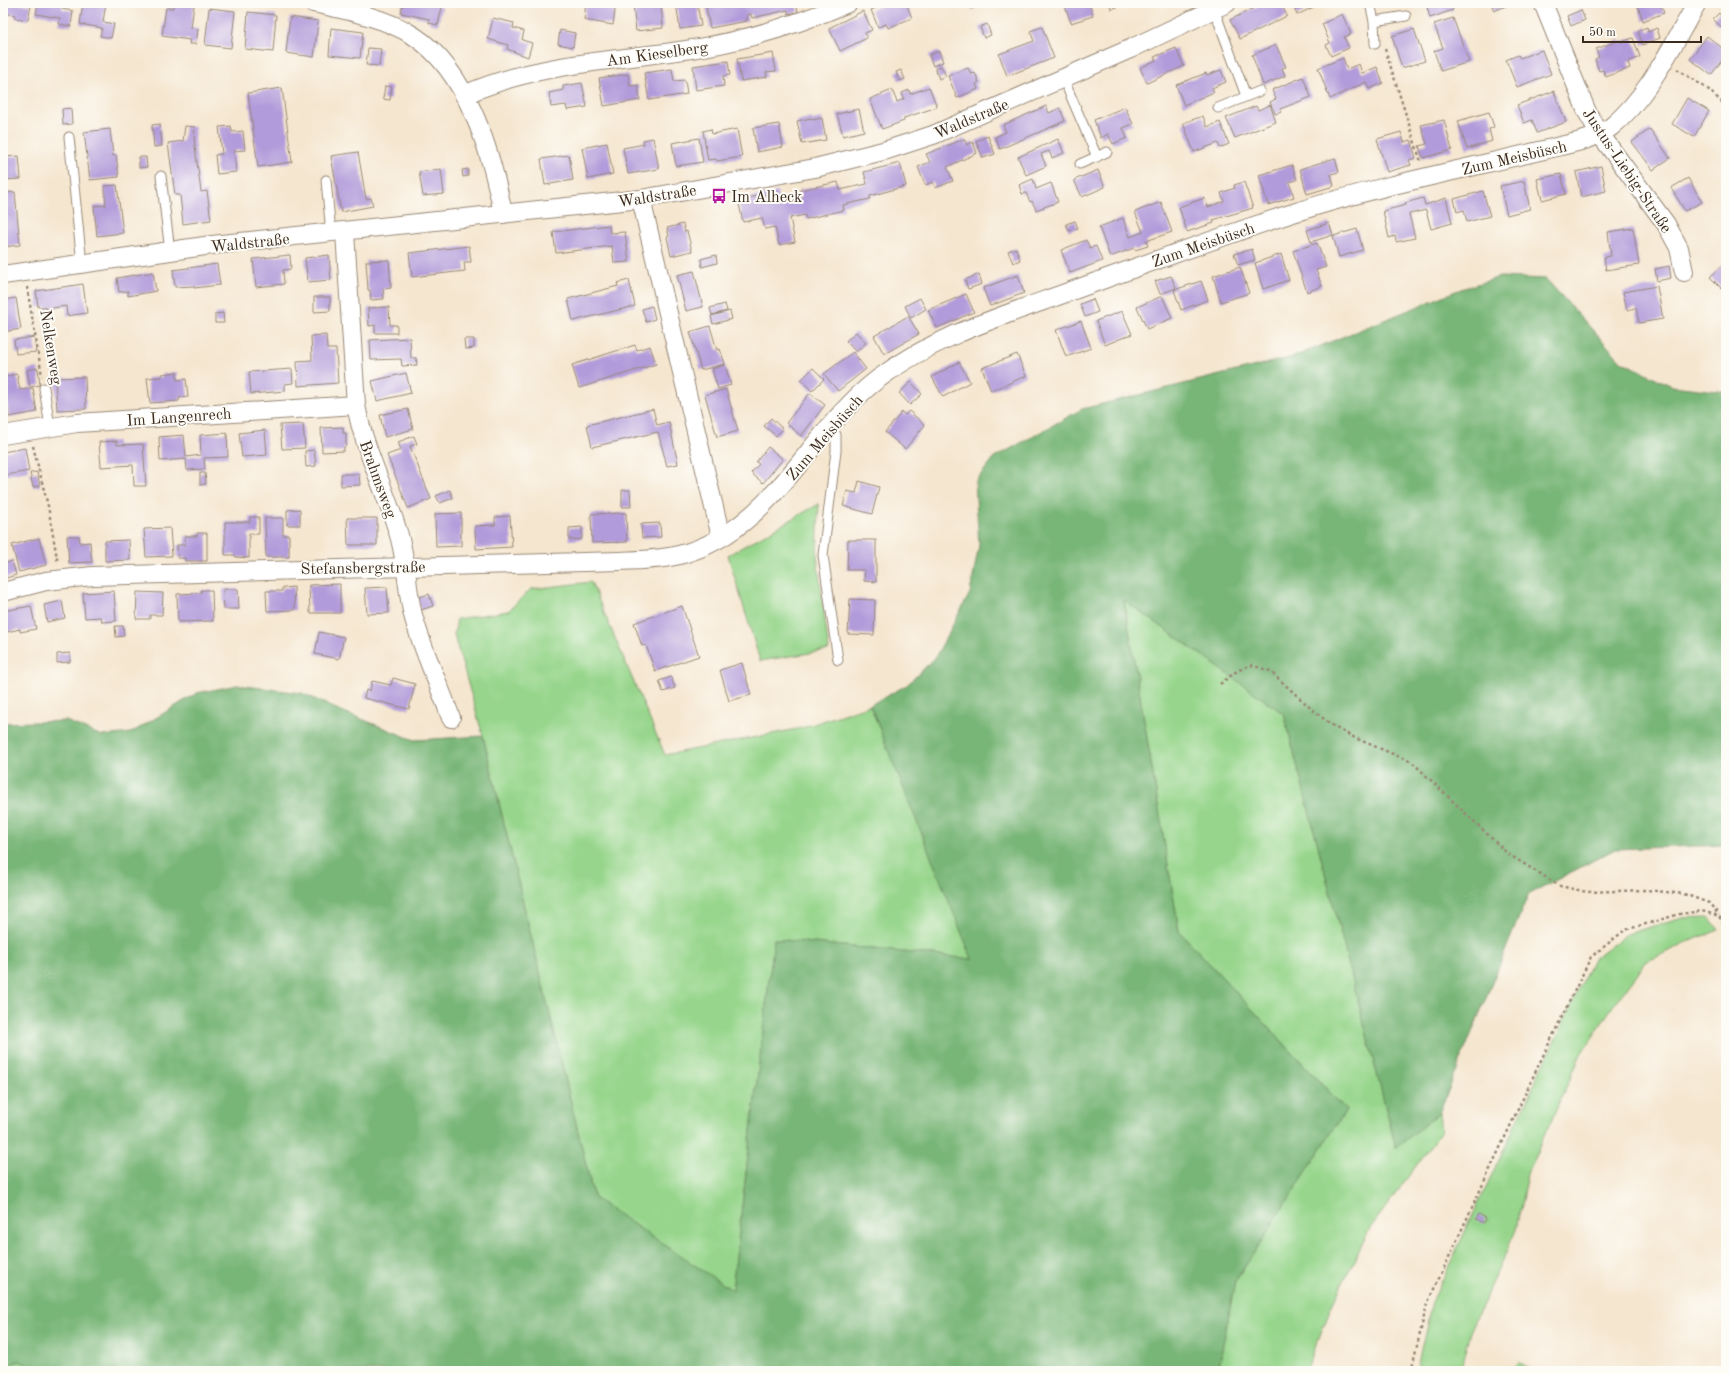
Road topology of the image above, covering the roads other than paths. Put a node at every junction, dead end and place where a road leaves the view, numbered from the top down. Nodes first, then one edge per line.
1 (313, 3) edge
2 (848, 3) edge
3 (1370, 3) edge
4 (1543, 3) edge
5 (1697, 3) edge
6 (1221, 6) edge
7 (1406, 16) dead end
8 (1374, 21) junction
9 (1375, 44) road end
10 (1063, 78) junction
11 (1260, 91) dead end
12 (464, 95) junction
13 (1246, 96) junction
14 (1218, 108) dead end
15 (1600, 134) junction
16 (69, 137) dead end
17 (1107, 152) dead end
18 (1097, 157) junction
19 (1080, 164) dead end
20 (161, 176) dead end
21 (326, 180) dead end
22 (641, 199) junction
23 (503, 214) junction
24 (338, 232) junction
25 (170, 252) junction
26 (82, 264) junction
27 (1684, 272) dead end
28 (3, 275) edge
29 (44, 388) road end
30 (356, 405) junction
31 (831, 424) junction
32 (50, 427) junction
33 (3, 435) edge
34 (721, 537) junction
35 (406, 566) junction
36 (3, 592) edge
37 (838, 660) dead end
38 (451, 718) dead end

1 - 12 street
2 - 12 street, Am Kieselberg
3 - 8 lane
4 - 15 street, Justus-Liebig-Straße
5 - 15 street, Zum Meisbüsch
6 - 10 street, Waldstraße
6 - 13 lane, Waldstraße
7 - 8 lane
8 - 9 lane
10 - 18 lane
10 - 22 street, Waldstraße
11 - 13 lane
12 - 23 street
13 - 14 lane
15 - 27 street, Justus-Liebig-Straße
15 - 31 street, Zum Meisbüsch
16 - 26 lane
17 - 18 lane
18 - 19 lane
20 - 25 lane
21 - 24 lane
22 - 23 street, Waldstraße
22 - 34 street
23 - 24 street, Waldstraße
24 - 25 street, Waldstraße
24 - 30 street, Brahmsweg
25 - 26 street, Waldstraße
26 - 28 street, Waldstraße
29 - 32 lane, Nelkenweg
30 - 32 street, Im Langenrech
30 - 35 street, Brahmsweg
31 - 34 street, Zum Meisbüsch
31 - 37 lane
32 - 33 street, Im Langenrech
34 - 35 street, Stefansbergstraße
35 - 36 street, Stefansbergstraße
35 - 38 street, Brahmsweg

